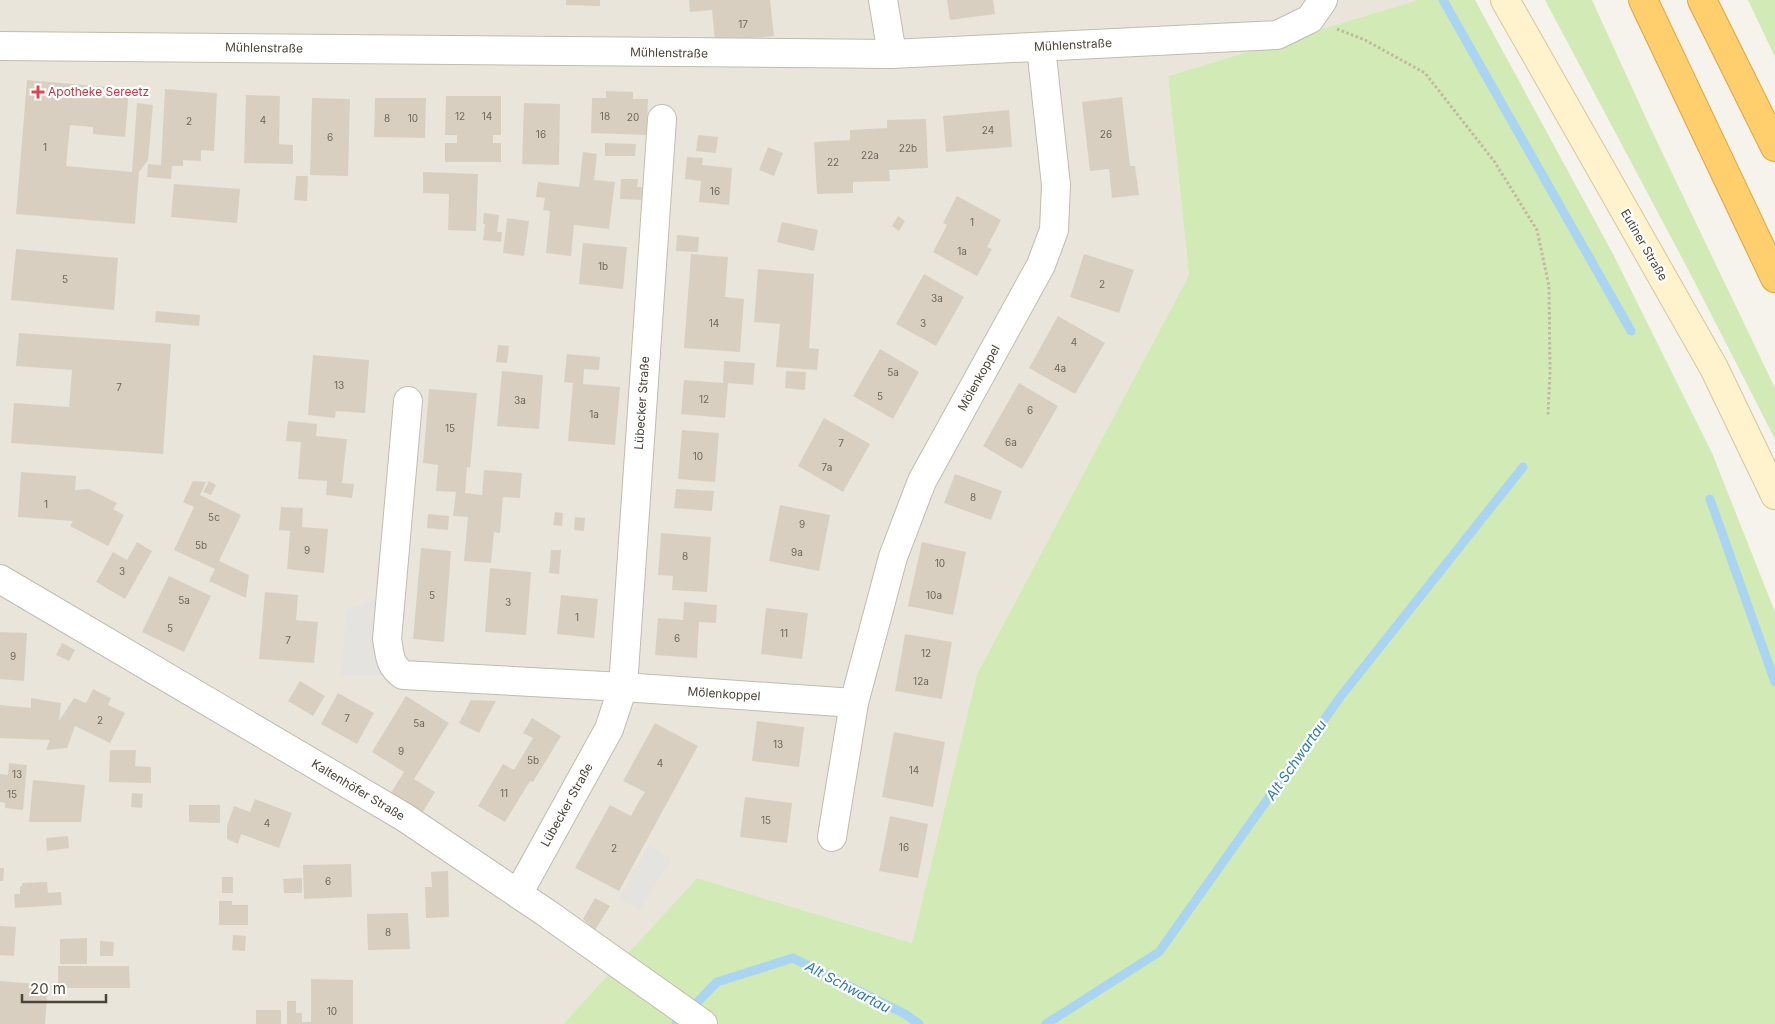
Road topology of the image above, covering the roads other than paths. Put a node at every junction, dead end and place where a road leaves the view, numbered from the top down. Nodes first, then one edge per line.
1 (883, 0) edge
2 (1505, 0) edge
3 (1642, 0) edge
4 (1702, 0) edge
5 (1316, 10) edge
6 (0, 46) edge
7 (1041, 47) junction
8 (892, 54) junction
9 (662, 119) dead end
10 (1775, 146) edge
11 (1775, 278) edge
12 (408, 401) dead end
13 (1775, 495) edge
14 (0, 579) edge
15 (623, 687) junction
16 (854, 703) junction
17 (832, 837) dead end
18 (518, 894) junction
19 (703, 1024) edge

1 - 8 street
2 - 13 main road, Eutiner Straße
3 - 11 highway
4 - 10 highway
5 - 7 street, Mühlenstraße
6 - 8 street, Mühlenstraße
7 - 8 street, Mühlenstraße
7 - 16 street, Mölenkoppel
9 - 15 street, Lübecker Straße
12 - 15 street
14 - 18 street, Kaltenhöfer Straße
15 - 16 street, Mölenkoppel
15 - 18 street, Lübecker Straße
16 - 17 street, Mölenkoppel
18 - 19 street, Kaltenhöfer Straße

